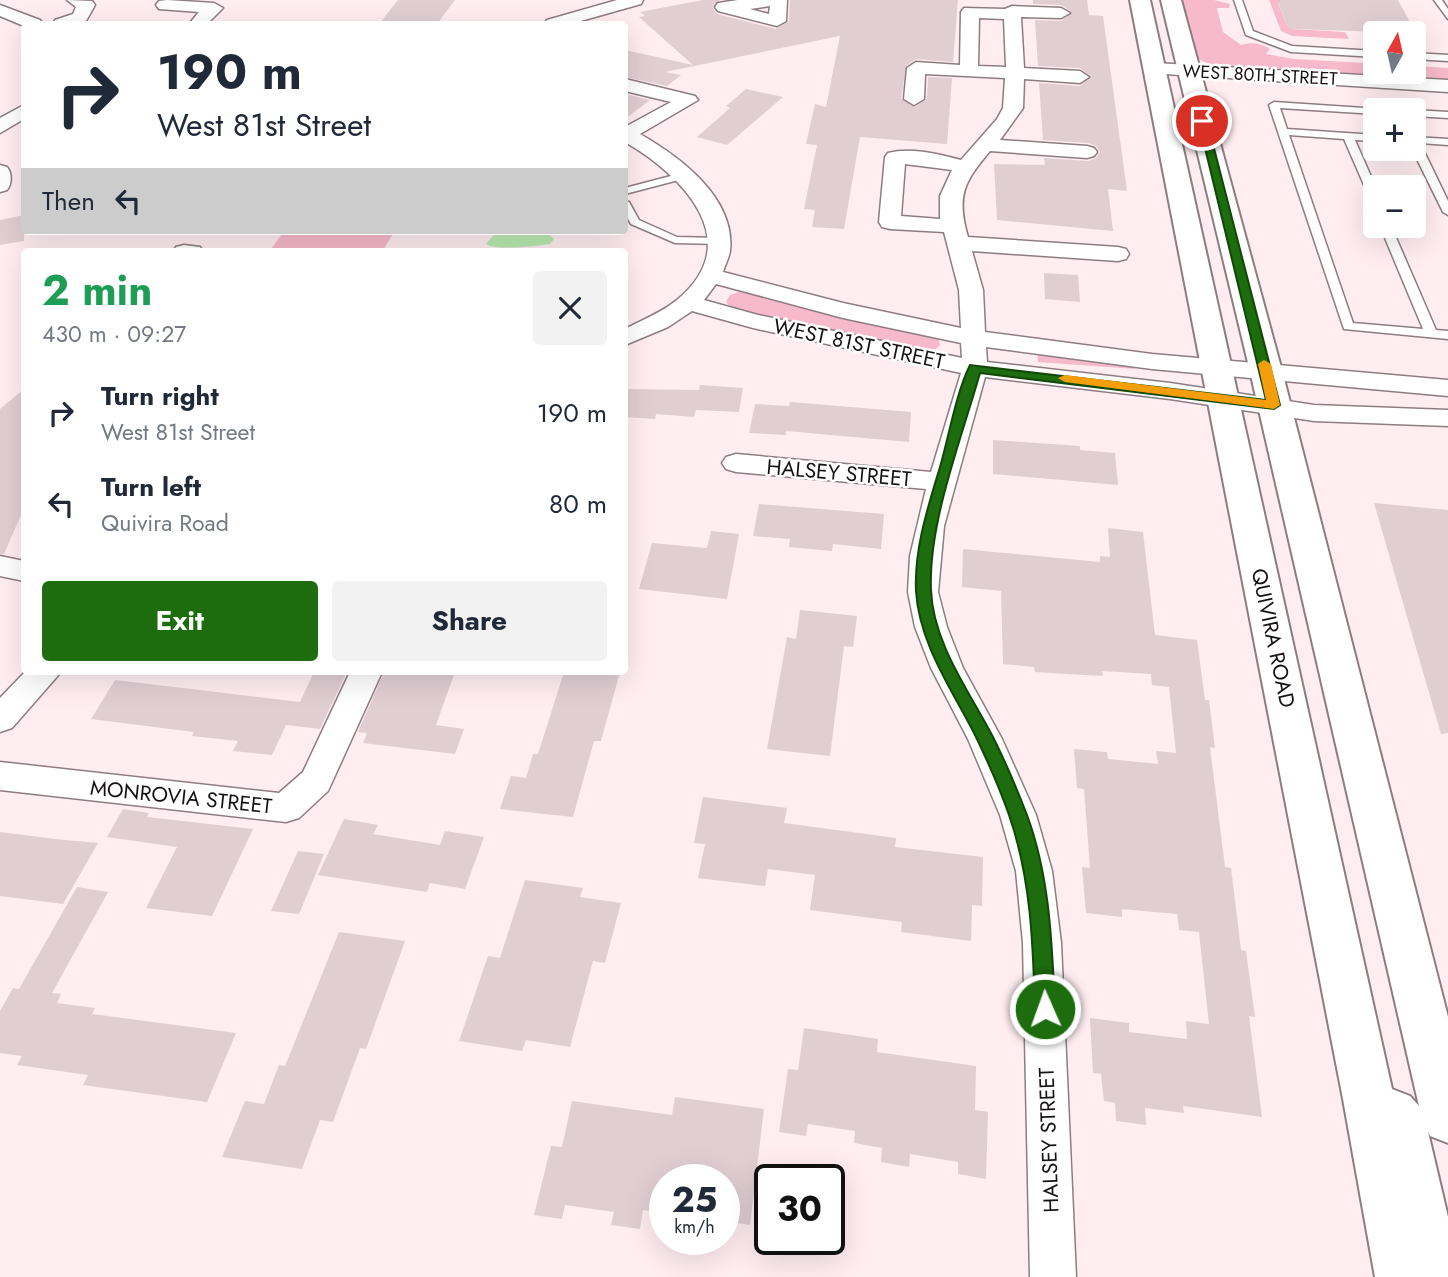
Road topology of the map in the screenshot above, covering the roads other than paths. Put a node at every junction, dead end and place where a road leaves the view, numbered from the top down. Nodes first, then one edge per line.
1 (75, 0) edge
2 (635, 0) edge
3 (1140, 0) edge
4 (1171, 0) edge
5 (1238, 0) edge
6 (1438, 0) edge
7 (564, 1) edge
8 (165, 5) dead end
9 (0, 10) edge
10 (1012, 13) junction
11 (1061, 13) dead end
12 (584, 15) junction
13 (1448, 16) edge
14 (27, 21) edge
15 (69, 21) edge
16 (200, 21) edge
17 (563, 21) edge
18 (1363, 53) edge
19 (1426, 57) edge
20 (1448, 58) edge
21 (1155, 69) junction
22 (968, 71) junction
23 (1189, 71) junction
24 (1015, 74) junction
25 (1080, 77) dead end
26 (1448, 86) edge
27 (628, 87) edge
28 (914, 99) dead end
29 (19, 104) edge
30 (1363, 110) edge
31 (1426, 114) edge
32 (1448, 115) edge
33 (0, 127) edge
34 (1283, 132) junction
35 (628, 133) edge
36 (628, 135) edge
37 (1348, 136) junction
38 (1363, 137) edge
39 (1426, 141) edge
40 (1448, 142) edge
41 (1087, 152) dead end
42 (976, 156) junction
43 (1424, 161) edge
44 (0, 171) edge
45 (686, 175) junction
46 (1365, 175) edge
47 (0, 186) edge
48 (628, 190) edge
49 (628, 209) edge
50 (1448, 212) edge
51 (956, 235) junction
52 (1391, 238) edge
53 (720, 241) junction
54 (1118, 254) dead end
55 (712, 276) junction
56 (689, 303) junction
57 (1431, 334) junction
58 (1448, 335) edge
59 (628, 336) edge
60 (974, 353) junction
61 (1220, 383) junction
62 (1270, 388) junction
63 (1448, 388) edge
64 (1448, 418) edge
65 (736, 463) dead end
66 (942, 482) junction
67 (0, 566) edge
68 (21, 570) edge
69 (42, 675) edge
70 (365, 675) edge
71 (0, 719) edge
72 (0, 776) edge
73 (1369, 1099) junction
74 (1448, 1118) edge
75 (1053, 1277) edge
76 (1403, 1277) edge
77 (1434, 1277) edge

1 - 15 street
2 - 12 street
3 - 21 main road, QUIVIRA ROAD
4 - 23 main road
5 - 18 lane
6 - 13 lane
7 - 12 street
8 - 16 street
9 - 14 street
10 - 11 street
10 - 22 street
10 - 24 street, HALSEY STREET
12 - 17 street
19 - 20 lane
21 - 23 street, WEST 80TH STREET
21 - 61 main road, QUIVIRA ROAD
22 - 24 street
22 - 28 street
23 - 26 street, WEST 80TH STREET
23 - 62 main road
24 - 25 street
24 - 42 street, HALSEY STREET
27 - 35 street
29 - 33 street
30 - 34 lane
31 - 32 lane
34 - 37 lane
34 - 57 lane
36 - 45 street
37 - 38 lane
37 - 46 lane
39 - 40 lane
41 - 42 street
42 - 51 street, HALSEY STREET
42 - 51 street
43 - 50 lane
44 - 47 street
45 - 48 lane
45 - 53 street
49 - 53 lane
51 - 54 street
51 - 60 street, HALSEY STREET
52 - 57 lane
53 - 55 street
55 - 56 street
55 - 60 street, WEST 81ST STREET
56 - 59 street
56 - 60 street, WEST 81ST STREET
57 - 58 lane
60 - 61 street, WEST 81ST STREET
60 - 66 street, HALSEY STREET
61 - 62 street, WEST 81ST STREET
61 - 62 street, WEST 81ST STREET
61 - 73 main road, QUIVIRA ROAD
62 - 63 street, WEST 81ST STREET
62 - 64 street, WEST 81ST STREET
62 - 74 main road
65 - 66 street, HALSEY STREET
66 - 75 street, HALSEY STREET
67 - 68 street
69 - 71 street
70 - 72 street, MONROVIA STREET
73 - 76 main road, QUIVIRA ROAD
73 - 77 main road

